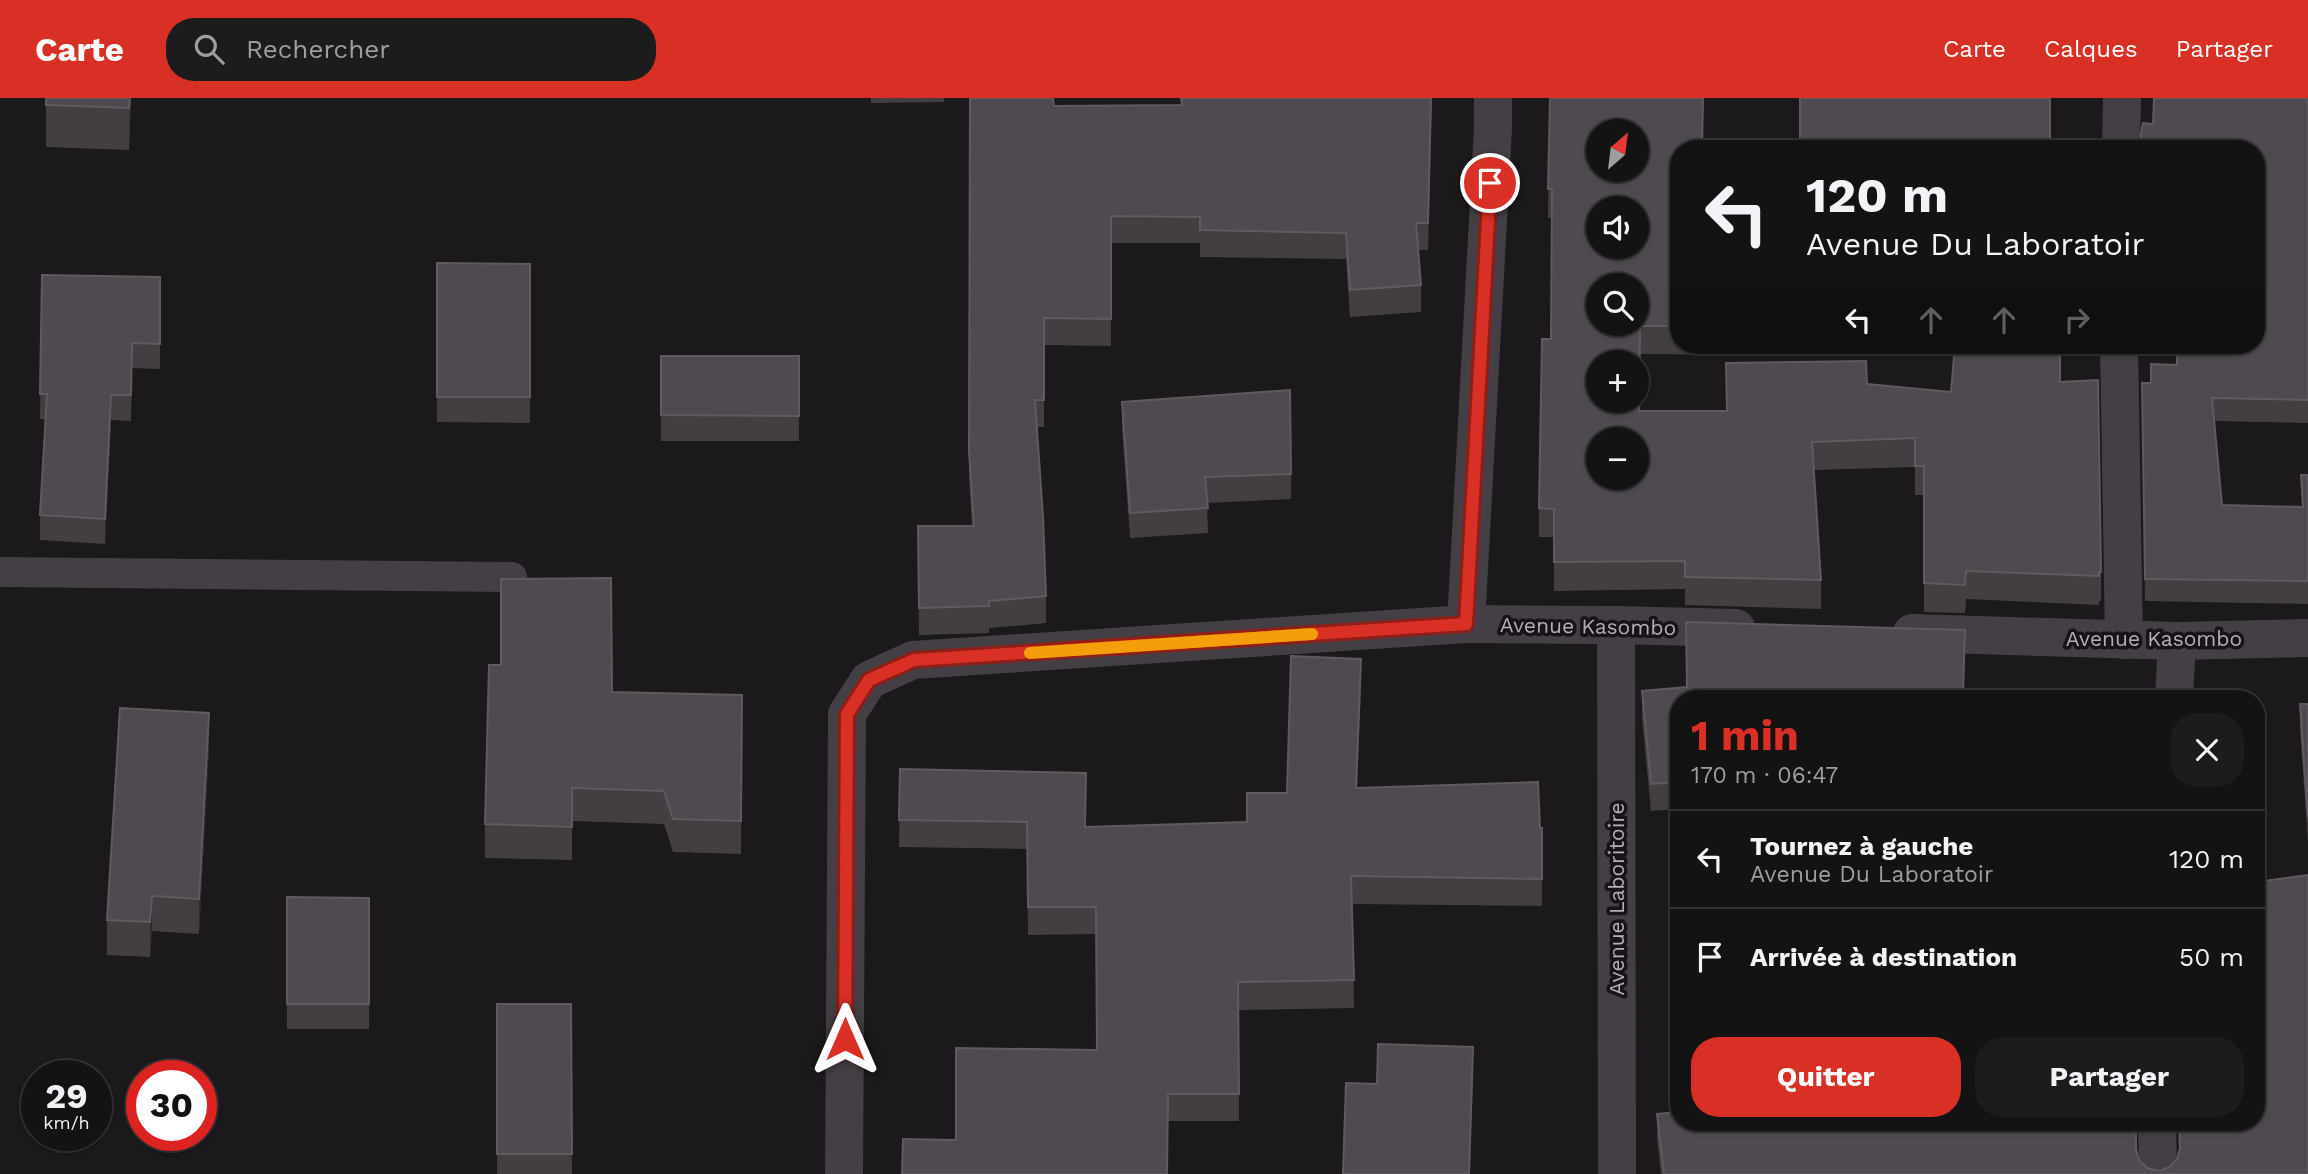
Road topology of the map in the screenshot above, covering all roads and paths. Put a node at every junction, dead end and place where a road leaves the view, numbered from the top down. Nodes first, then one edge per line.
1 (1493, 98) edge
2 (2122, 98) edge
3 (2121, 140) edge
4 (2119, 354) edge
5 (0, 572) edge
6 (512, 578) edge
7 (1466, 624) junction
8 (1616, 625) junction
9 (1776, 629) edge
10 (1883, 632) edge
11 (2308, 638) edge
12 (2124, 640) junction
13 (2177, 641) junction
14 (2174, 690) edge
15 (2157, 1131) edge
16 (844, 1174) edge
17 (1617, 1174) edge
18 (2158, 1174) edge

1 - 7 street
2 - 3 street
4 - 12 street
5 - 6 lane
7 - 8 street, Avenue Kasombo
7 - 16 street, Avenue Kasombo
8 - 9 street, Avenue Kasombo
8 - 17 street, Avenue Laboritoire
10 - 12 street, Avenue Kasombo
11 - 13 street, Avenue Kasombo
12 - 13 street, Avenue Kasombo
13 - 14 street
15 - 18 street

